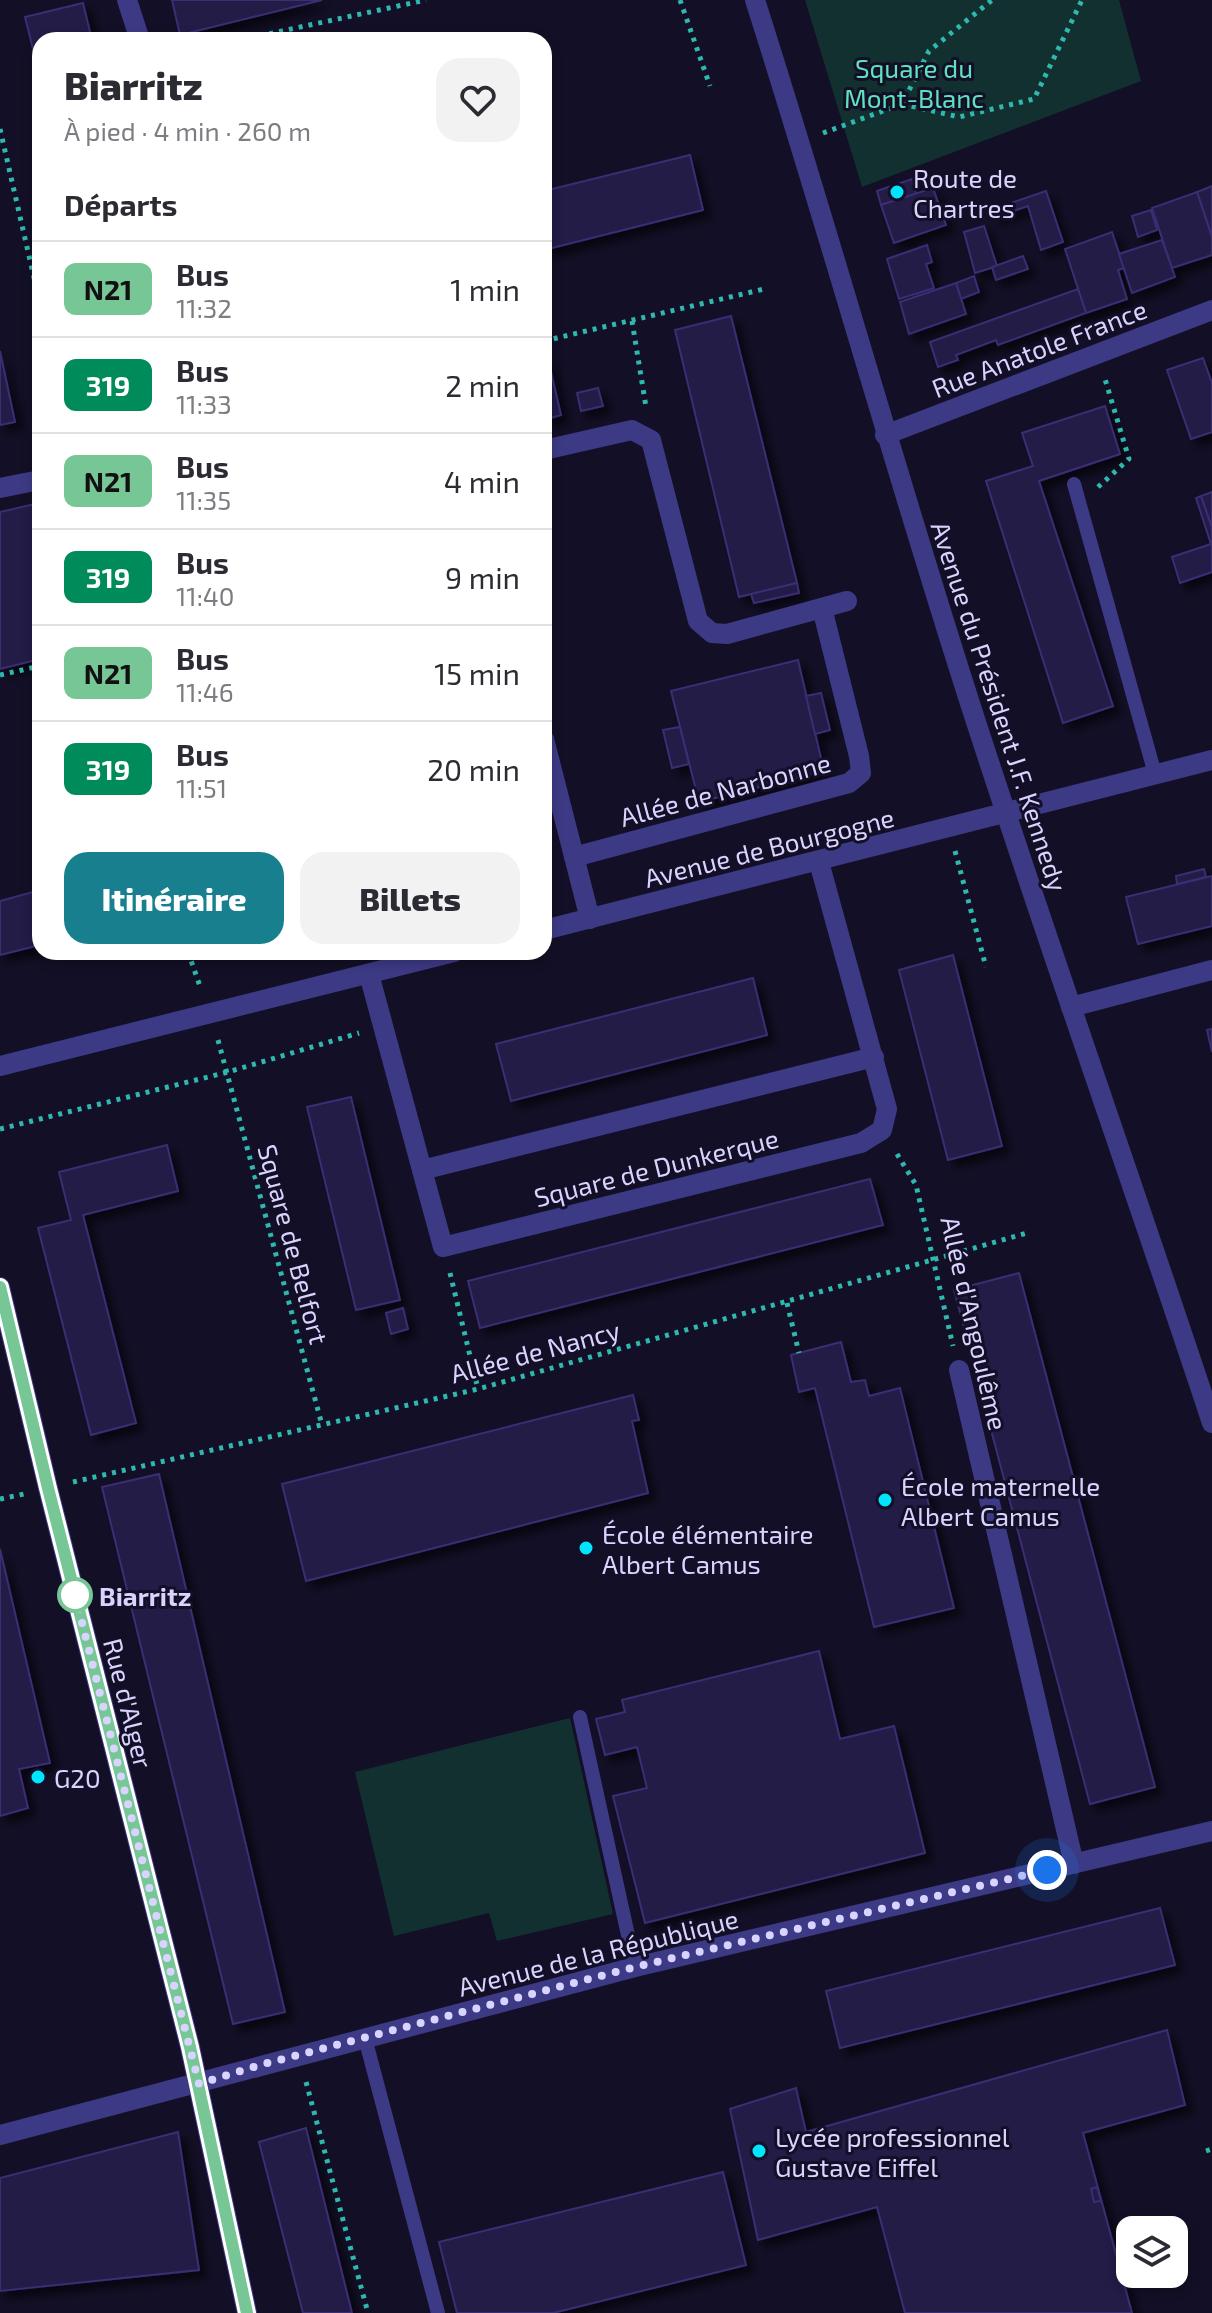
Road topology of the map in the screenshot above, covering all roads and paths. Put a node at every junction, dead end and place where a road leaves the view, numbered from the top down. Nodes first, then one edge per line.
1 (127, 0) edge
2 (426, 0) edge
3 (680, 0) edge
4 (755, 0) edge
5 (1082, 0) edge
6 (988, 1) edge
7 (137, 32) edge
8 (277, 32) edge
9 (710, 86) dead end
10 (902, 104) junction
11 (0, 129) edge
12 (800, 141) junction
13 (32, 269) edge
14 (764, 289) dead end
15 (1212, 310) edge
16 (632, 321) junction
17 (552, 339) edge
18 (1097, 353) junction
19 (885, 435) junction
20 (651, 440) junction
21 (552, 448) edge
22 (32, 482) edge
23 (1074, 484) dead end
24 (0, 488) edge
25 (1080, 504) junction
26 (847, 601) dead end
27 (822, 608) junction
28 (32, 668) edge
29 (0, 675) edge
30 (1212, 760) edge
31 (552, 770) edge
32 (1155, 774) junction
33 (1006, 811) junction
34 (948, 827) junction
35 (574, 857) junction
36 (819, 862) junction
37 (590, 919) junction
38 (552, 928) edge
39 (423, 960) edge
40 (986, 967) dead end
41 (1212, 970) edge
42 (369, 974) junction
43 (1071, 1007) junction
44 (383, 1026) junction
45 (874, 1057) junction
46 (0, 1066) edge
47 (228, 1072) junction
48 (0, 1129) edge
49 (882, 1130) junction
50 (422, 1170) junction
51 (1027, 1233) dead end
52 (443, 1247) junction
53 (934, 1261) junction
54 (0, 1287) edge
55 (787, 1303) junction
56 (799, 1353) dead end
57 (8, 1360) edge
58 (959, 1370) joint
59 (478, 1389) junction
60 (1212, 1423) edge
61 (322, 1425) junction
62 (48, 1488) junction
63 (580, 1717) dead end
64 (1212, 1831) edge
65 (1074, 1864) junction
66 (635, 1967) junction
67 (365, 2038) junction
68 (299, 2055) junction
69 (199, 2084) junction
70 (0, 2135) edge
71 (247, 2313) edge
72 (368, 2313) edge
73 (438, 2313) edge

1 - 7 street
2 - 8 path
3 - 9 path
4 - 12 street, Avenue du Président J.F. Kennedy
5 - 10 path
6 - 10 path
10 - 12 path
11 - 13 path
12 - 19 street, Avenue du Président J.F. Kennedy
14 - 16 path
15 - 18 street, Rue Anatole France
16 - 17 path
16 - 20 path
18 - 19 street, Rue Anatole France
18 - 25 path
19 - 33 street, Avenue du Président J.F. Kennedy
20 - 21 street
20 - 27 street
22 - 24 street
23 - 25 lane
25 - 32 lane
26 - 27 street
27 - 35 street, Allée de Narbonne
28 - 29 path
30 - 32 street, Avenue de Bourgogne
31 - 35 street
32 - 33 street, Avenue de Bourgogne
33 - 34 street, Avenue de Bourgogne
33 - 43 street, Avenue du Président J.F. Kennedy
34 - 36 street, Avenue de Bourgogne
34 - 40 path
35 - 37 street
36 - 37 street, Avenue de Bourgogne
36 - 45 street
37 - 38 street, Avenue de Bourgogne
39 - 42 street
41 - 43 street
42 - 44 street
42 - 46 street
43 - 60 street, Avenue du Président J.F. Kennedy
44 - 47 path
44 - 50 street
45 - 49 street
45 - 50 street, Square de Dunkerque
47 - 48 path
47 - 61 path, Square de Belfort
49 - 52 street, Square de Dunkerque
49 - 53 path, Allée d'Angoulême
50 - 52 street
51 - 53 path, Allée de Nancy
52 - 59 path
53 - 55 path, Allée de Nancy
53 - 58 path, Allée d'Angoulême
54 - 57 street, Rue d'Alger
55 - 56 path
55 - 59 path, Allée de Nancy
57 - 62 street, Rue d'Alger
58 - 65 street, Allée d'Angoulême
59 - 61 path, Allée de Nancy
61 - 62 path, Allée de Nancy
62 - 69 street, Rue d'Alger
63 - 66 lane
64 - 65 street, Avenue de la République
65 - 66 street, Avenue de la République
66 - 67 street, Avenue de la République
67 - 68 street, Avenue de la République
67 - 73 lane
68 - 69 street, Avenue de la République
68 - 72 path
69 - 70 street, Avenue de la République
69 - 71 street, Rue d'Alger

